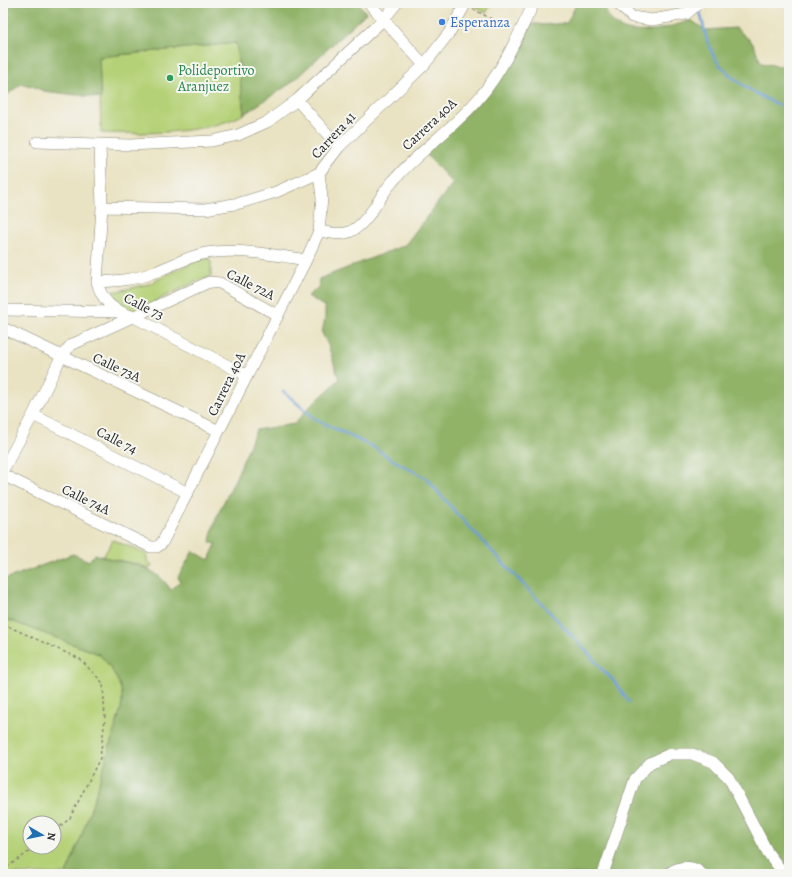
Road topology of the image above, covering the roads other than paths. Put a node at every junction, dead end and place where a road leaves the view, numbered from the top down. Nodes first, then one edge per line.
1 (369, 3) edge
2 (397, 3) edge
3 (534, 3) edge
4 (617, 3) edge
5 (699, 3) edge
6 (466, 4) edge
7 (383, 20) junction
8 (424, 65) junction
9 (297, 100) junction
10 (37, 142) dead end
11 (100, 145) junction
12 (339, 147) junction
13 (319, 173) junction
14 (102, 207) junction
15 (319, 232) junction
16 (306, 260) junction
17 (97, 282) junction
18 (3, 310) edge
19 (118, 312) junction
20 (277, 315) junction
21 (134, 317) junction
22 (3, 328) edge
23 (61, 357) junction
24 (246, 375) junction
25 (33, 415) junction
26 (219, 431) junction
27 (3, 470) edge
28 (3, 475) edge
29 (186, 492) junction
30 (157, 547) joint
31 (603, 874) edge
32 (668, 874) edge
33 (702, 874) edge
34 (784, 874) edge

1 - 7 street
2 - 7 street
3 - 15 street, Carrera 40A
4 - 5 street
6 - 8 street, Carrera 41
7 - 8 street
7 - 9 street
8 - 12 street, Carrera 41
9 - 11 street
9 - 12 street
10 - 11 street
11 - 14 street
12 - 13 street, Carrera 41
13 - 14 street, Carrera 41
13 - 15 street, Carrera 40A
14 - 17 street
15 - 16 street, Carrera 40A
16 - 17 street
16 - 20 street, Carrera 40A
17 - 19 street, Calle 73
18 - 19 street
19 - 21 street, Calle 73
20 - 21 street, Calle 72A
20 - 24 street, Carrera 40A
21 - 23 street
21 - 24 street, Calle 73
22 - 23 street, Calle 73A
23 - 25 street
23 - 26 street, Calle 73A
24 - 26 street, Carrera 40A
25 - 27 street
25 - 29 street, Calle 74
26 - 29 street, Carrera 40A
28 - 30 street, Calle 74A
29 - 30 street, Carrera 40A
31 - 34 street
32 - 33 street

